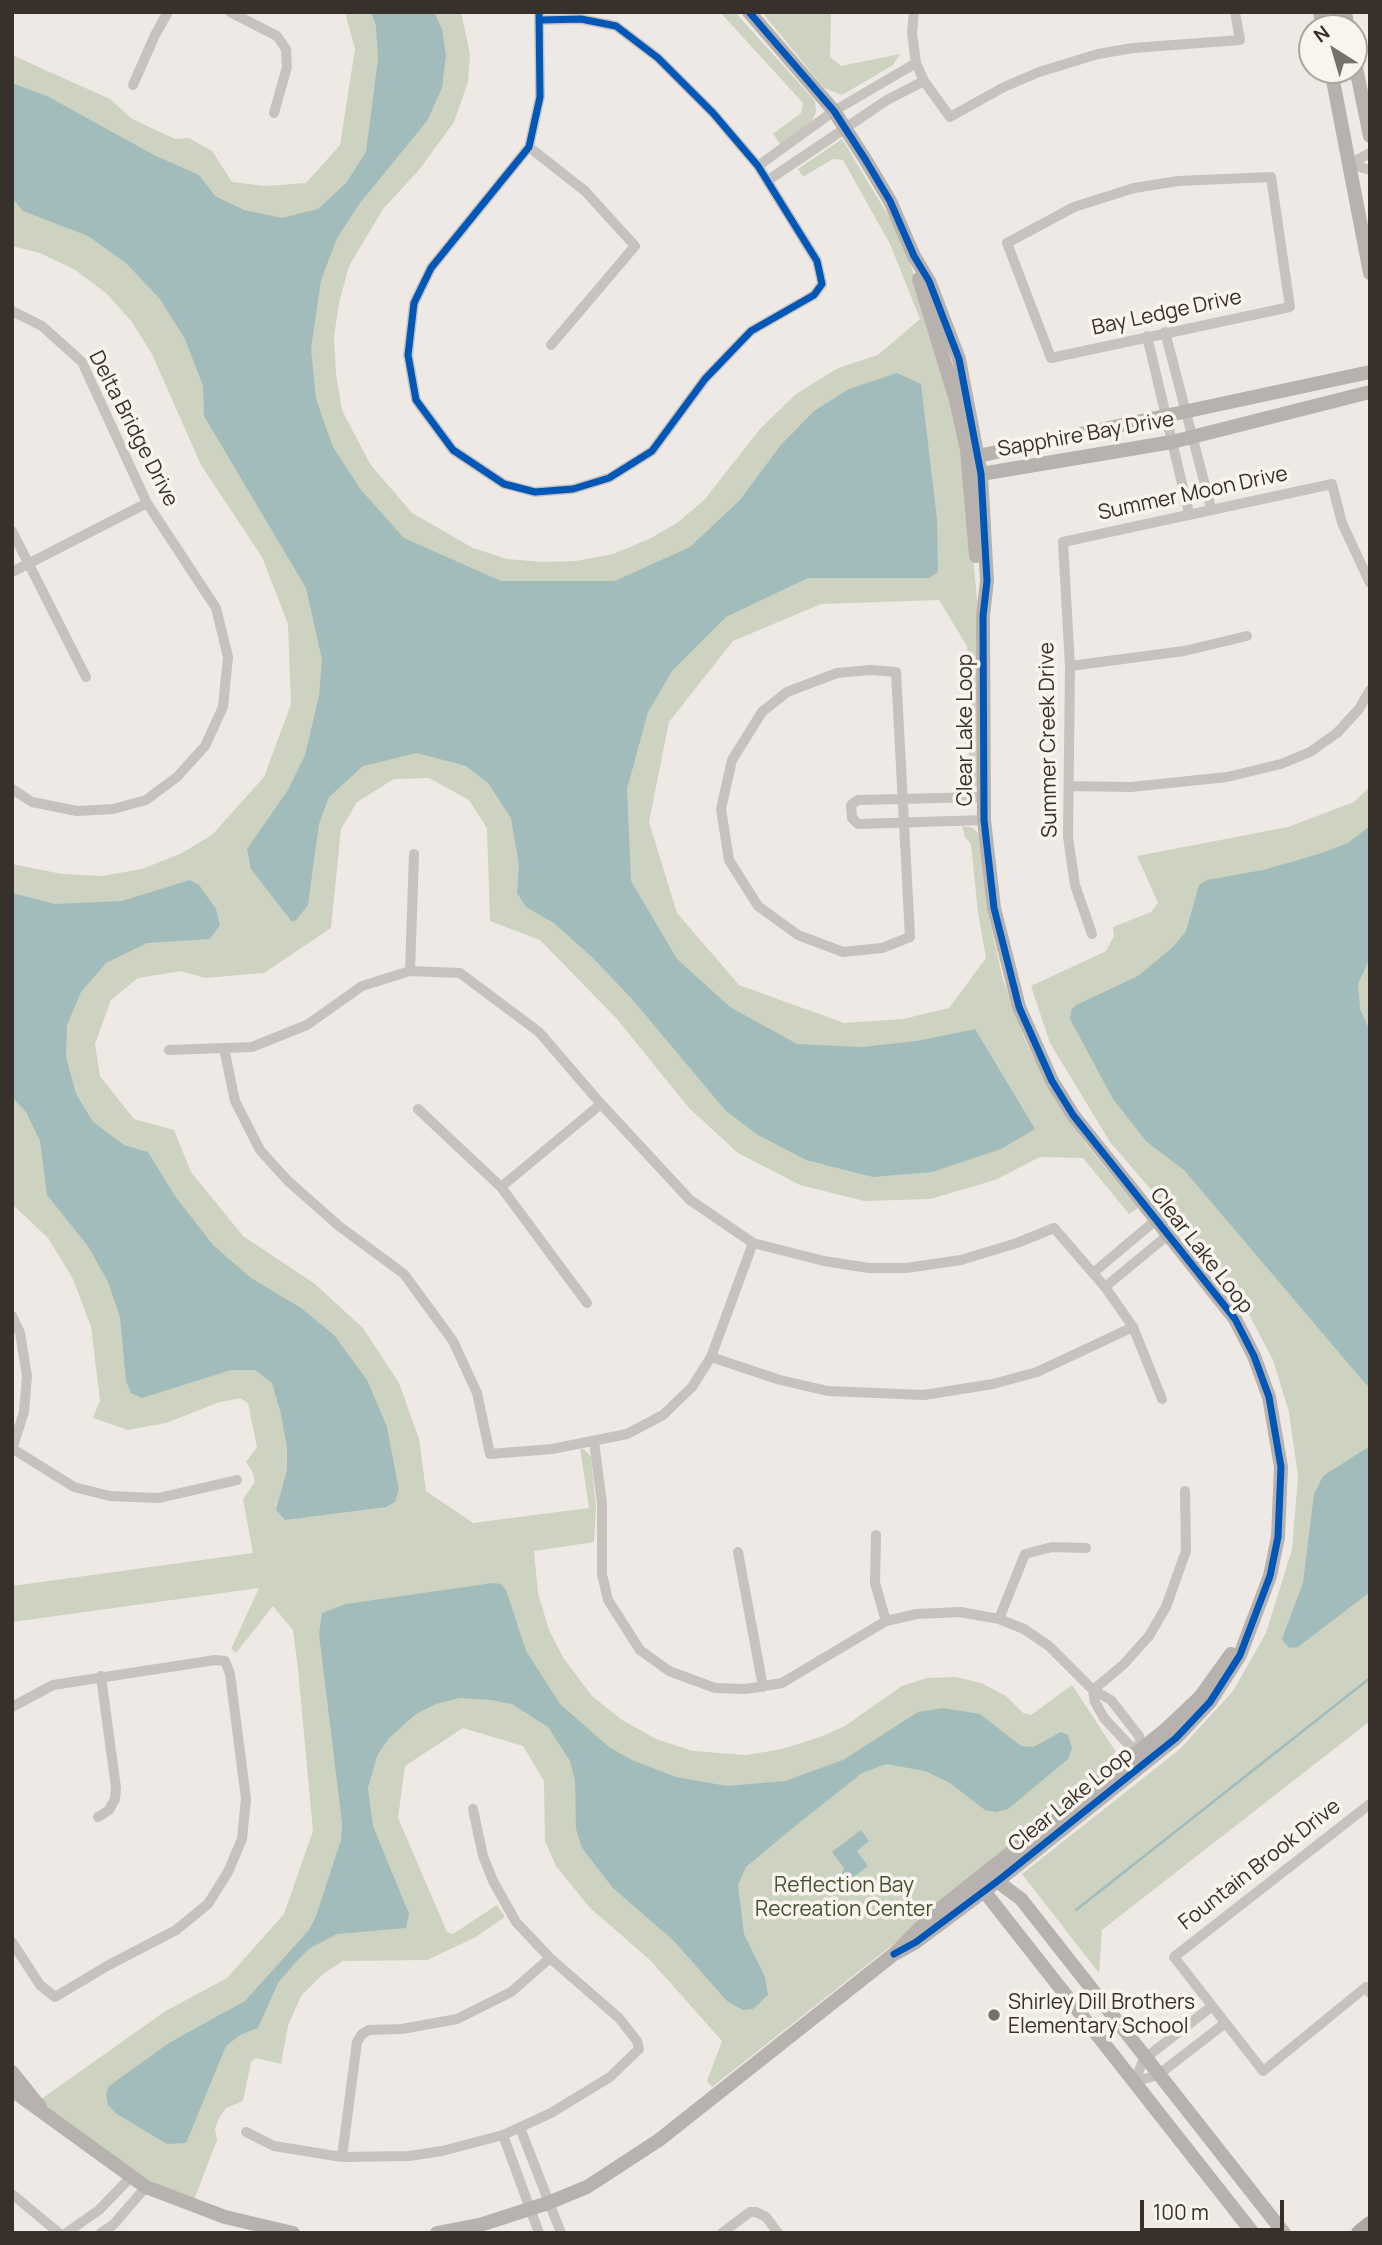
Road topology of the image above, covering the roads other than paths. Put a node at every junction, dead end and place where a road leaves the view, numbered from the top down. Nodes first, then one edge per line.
1 (168, 12) edge
2 (230, 12) edge
3 (749, 12) edge
4 (914, 12) edge
5 (1235, 12) edge
6 (540, 16) edge
7 (916, 63) junction
8 (924, 80) junction
9 (1334, 84) edge
10 (1359, 84) edge
11 (133, 85) dead end
12 (834, 111) junction
13 (274, 113) dead end
14 (845, 128) junction
15 (1370, 136) edge
16 (795, 139) junction
17 (529, 147) junction
18 (1370, 153) edge
19 (806, 155) junction
20 (1350, 163) junction
21 (758, 166) junction
22 (1370, 170) edge
23 (767, 181) junction
24 (1370, 272) edge
25 (12, 311) edge
26 (1165, 332) junction
27 (1147, 336) junction
28 (551, 345) dead end
29 (1370, 372) edge
30 (1370, 392) edge
31 (1186, 414) junction
32 (1166, 418) junction
33 (1192, 437) junction
34 (1172, 442) junction
35 (976, 466) junction
36 (147, 503) junction
37 (1211, 508) junction
38 (1189, 513) junction
39 (12, 531) edge
40 (1063, 542) joint
41 (30, 563) junction
42 (12, 572) edge
43 (1370, 583) edge
44 (1247, 636) dead end
45 (1070, 666) junction
46 (86, 677) dead end
47 (1370, 690) edge
48 (1070, 786) junction
49 (12, 789) edge
50 (982, 797) junction
51 (903, 801) junction
52 (984, 820) junction
53 (903, 823) junction
54 (414, 854) dead end
55 (1092, 934) dead end
56 (410, 971) junction
57 (224, 1048) junction
58 (169, 1050) dead end
59 (601, 1104) junction
60 (418, 1109) dead end
61 (501, 1187) junction
62 (1156, 1220) junction
63 (1168, 1235) junction
64 (753, 1243) junction
65 (1093, 1273) junction
66 (1105, 1287) junction
67 (587, 1303) dead end
68 (12, 1316) edge
69 (1133, 1327) junction
70 (711, 1357) junction
71 (1162, 1399) dead end
72 (594, 1441) junction
73 (12, 1449) edge
74 (237, 1480) dead end
75 (1185, 1492) dead end
76 (876, 1535) dead end
77 (1086, 1548) dead end
78 (738, 1552) dead end
79 (999, 1619) junction
80 (886, 1621) junction
81 (101, 1676) junction
82 (763, 1687) junction
83 (1093, 1690) junction
84 (12, 1707) edge
85 (1146, 1754) junction
86 (1370, 1804) edge
87 (473, 1808) dead end
88 (98, 1817) dead end
89 (992, 1876) junction
90 (985, 1891) junction
91 (12, 1943) edge
92 (894, 1954) junction
93 (550, 1958) junction
94 (1368, 1990) edge
95 (1212, 2007) junction
96 (1224, 2024) junction
97 (1144, 2059) junction
98 (12, 2072) edge
99 (1158, 2075) junction
100 (1134, 2082) junction
101 (12, 2090) edge
102 (45, 2114) junction
103 (520, 2128) junction
104 (246, 2132) dead end
105 (503, 2135) junction
106 (342, 2157) junction
107 (131, 2177) junction
108 (146, 2187) junction
109 (1250, 2190) junction
110 (12, 2194) edge
111 (548, 2203) junction
112 (1231, 2205) junction
113 (530, 2211) junction
114 (1370, 2224) edge
115 (59, 2233) edge
116 (66, 2233) edge
117 (101, 2233) edge
118 (293, 2233) edge
119 (437, 2233) edge
120 (539, 2233) edge
121 (561, 2233) edge
122 (722, 2233) edge
123 (778, 2233) edge
124 (1253, 2233) edge
125 (1283, 2233) edge
126 (1359, 2233) edge

1 - 11 street
2 - 13 street
3 - 12 street, Clear Lake Loop
4 - 7 street
5 - 8 street
6 - 17 street
6 - 21 street
7 - 8 street
7 - 12 street
8 - 14 street
9 - 20 street
10 - 15 street
12 - 14 street, Clear Lake Loop
12 - 16 street
14 - 19 street
14 - 35 street, Clear Lake Loop
16 - 19 street
16 - 21 street
17 - 23 street
17 - 28 street
18 - 20 street
19 - 23 street
20 - 22 street
20 - 24 street
21 - 23 street
25 - 36 street, Delta Bridge Drive
26 - 27 street, Bay Ledge Drive
26 - 27 street, Bay Ledge Drive
26 - 31 street
27 - 32 street
29 - 31 street, Sapphire Bay Drive
30 - 33 street, Sapphire Bay Drive
31 - 32 street, Sapphire Bay Drive
31 - 33 street
32 - 34 street
32 - 35 street, Sapphire Bay Drive
33 - 34 street, Sapphire Bay Drive
33 - 37 street
34 - 35 street, Sapphire Bay Drive
34 - 38 street
35 - 50 street, Clear Lake Loop
36 - 41 street
36 - 49 street, Delta Bridge Drive
37 - 38 street, Summer Moon Drive
37 - 43 street, Summer Moon Drive
38 - 40 street, Summer Moon Drive
39 - 41 street
40 - 45 street, Summer Creek Drive
41 - 42 street
41 - 46 street
44 - 45 street
45 - 48 street, Summer Creek Drive
47 - 48 street
48 - 55 street, Summer Creek Drive
50 - 51 street
50 - 52 street, Clear Lake Loop
51 - 53 street
51 - 53 street
51 - 53 street
52 - 53 street
52 - 62 street, Clear Lake Loop
54 - 56 street
56 - 57 street
56 - 59 street
57 - 58 street
57 - 72 street
59 - 61 street
59 - 64 street
60 - 61 street
61 - 67 street
62 - 63 street, Clear Lake Loop
62 - 65 street
63 - 66 street
63 - 85 street, Clear Lake Loop
64 - 65 street
64 - 70 street
65 - 66 street
66 - 69 street
68 - 73 street
69 - 70 street
69 - 71 street
70 - 72 street
72 - 82 street
73 - 74 street
75 - 83 street
76 - 80 street
77 - 79 street
78 - 82 street
79 - 80 street
79 - 83 street
80 - 82 street
81 - 84 street
81 - 88 street
81 - 91 street
83 - 85 street
83 - 85 street
85 - 89 street, Clear Lake Loop
86 - 95 street, Fountain Brook Drive
87 - 93 street
89 - 90 street, Clear Lake Loop
89 - 92 street, Clear Lake Loop
89 - 97 street
90 - 92 street, Clear Lake Loop
90 - 100 street
92 - 111 street, Clear Lake Loop
93 - 103 street
93 - 106 street
94 - 96 street
95 - 96 street
95 - 97 street
96 - 99 street
97 - 99 street
97 - 100 street
98 - 102 street
99 - 100 street
99 - 109 street
100 - 112 street
101 - 102 street
102 - 107 street
103 - 105 street
103 - 111 street
104 - 106 street
105 - 106 street
105 - 113 street
107 - 108 street
107 - 116 street
108 - 117 street
108 - 118 street
109 - 112 street
109 - 125 street
110 - 115 street
111 - 113 street, Clear Lake Loop
111 - 121 street
112 - 124 street
113 - 119 street, Clear Lake Loop
113 - 120 street
114 - 126 main road
122 - 123 street

